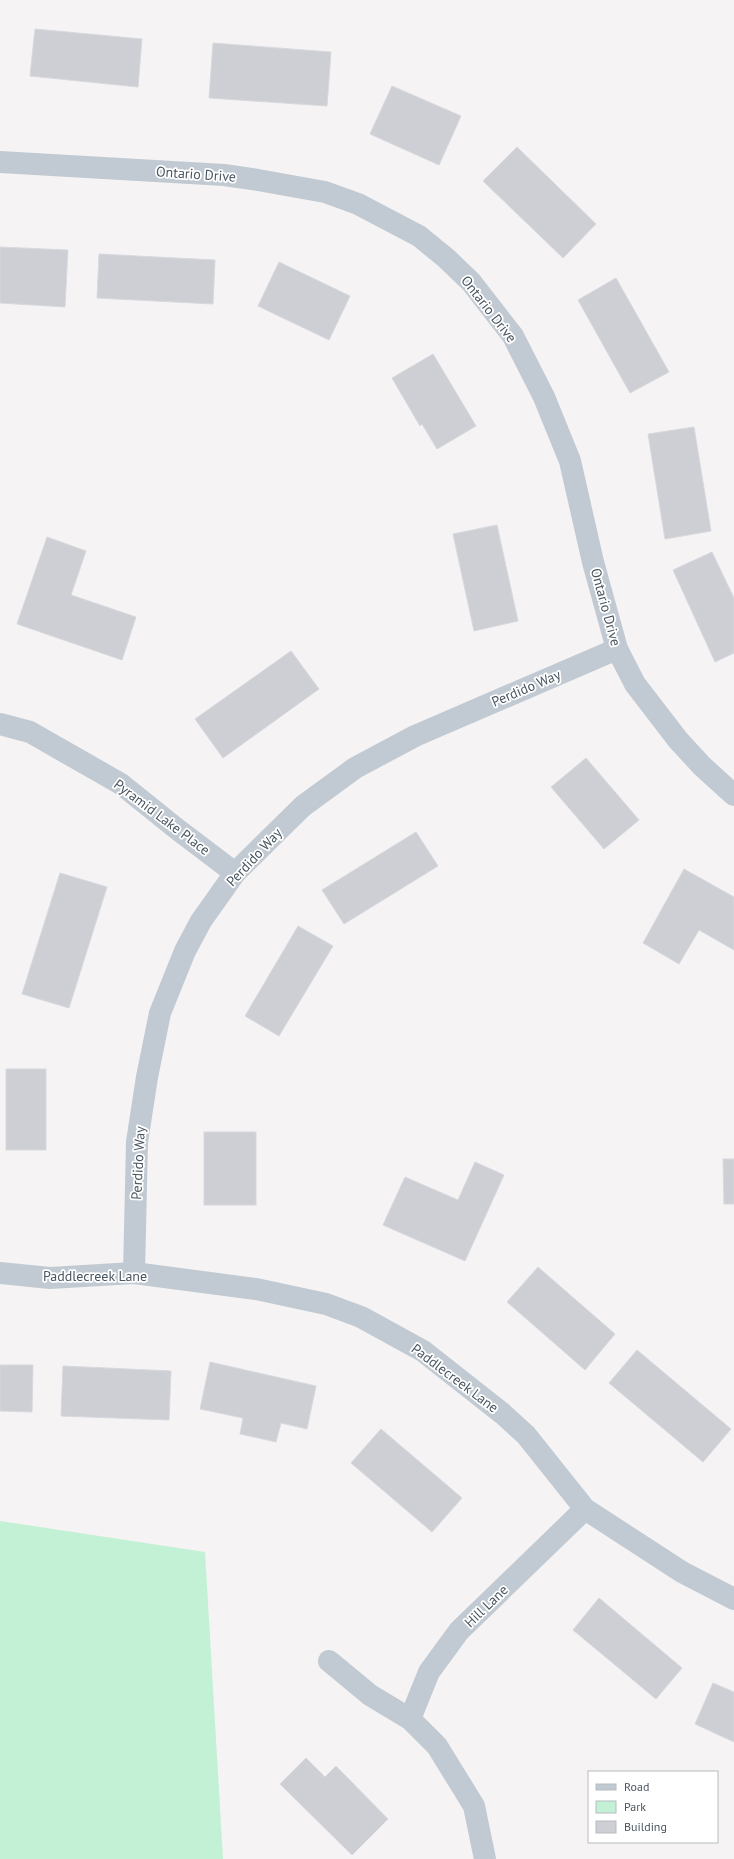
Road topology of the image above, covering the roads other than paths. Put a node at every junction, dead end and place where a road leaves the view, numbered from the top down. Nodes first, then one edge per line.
1 (0, 162) edge
2 (617, 649) junction
3 (0, 724) edge
4 (734, 795) edge
5 (235, 873) junction
6 (0, 1273) edge
7 (134, 1273) junction
8 (586, 1509) junction
9 (734, 1599) edge
10 (329, 1661) dead end
11 (410, 1719) junction
12 (485, 1859) edge

1 - 2 street, Ontario Drive
2 - 4 street, Ontario Drive
2 - 5 street, Perdido Way
3 - 5 street, Pyramid Lake Place
5 - 7 street, Perdido Way
6 - 7 street, Paddlecreek Lane
7 - 8 street, Paddlecreek Lane
8 - 9 street, Paddlecreek Lane
8 - 11 street, Hill Lane
10 - 11 street
11 - 12 street

